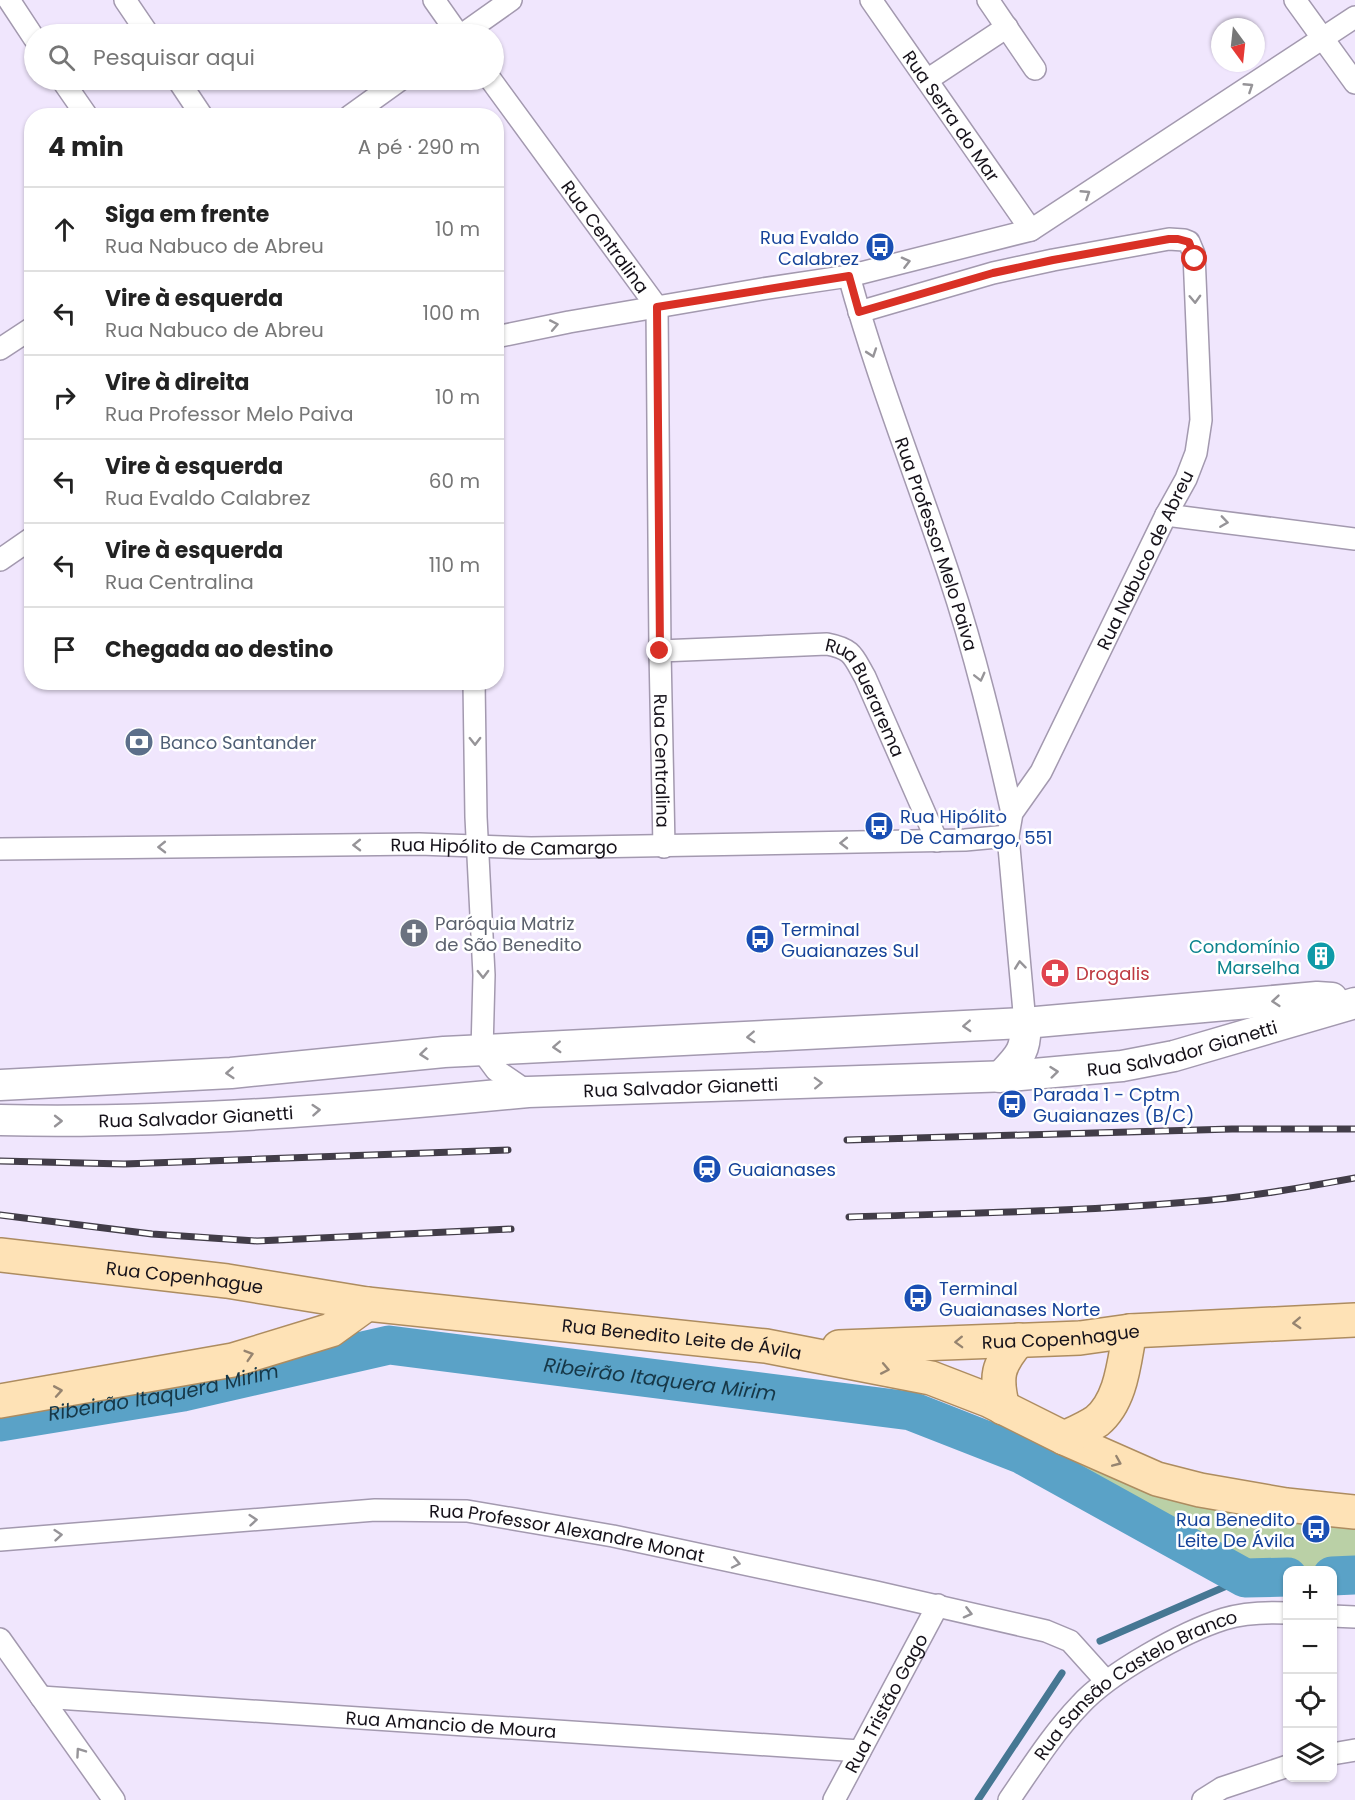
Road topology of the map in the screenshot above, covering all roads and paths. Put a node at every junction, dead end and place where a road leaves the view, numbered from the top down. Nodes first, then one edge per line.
1 (9, 0) edge
2 (125, 0) edge
3 (434, 0) edge
4 (511, 0) edge
5 (871, 0) edge
6 (988, 0) edge
7 (1295, 0) edge
8 (1355, 17) edge
9 (25, 24) edge
10 (141, 24) edge
11 (451, 24) edge
12 (477, 24) edge
13 (1007, 27) junction
14 (1322, 40) junction
15 (1035, 69) dead end
16 (927, 80) junction
17 (1355, 83) edge
18 (69, 90) edge
19 (185, 90) edge
20 (386, 90) edge
21 (497, 90) edge
22 (81, 108) edge
23 (197, 108) edge
24 (361, 108) edge
25 (1031, 230) junction
26 (849, 276) junction
27 (657, 307) junction
28 (859, 312) junction
29 (24, 333) edge
30 (504, 336) edge
31 (0, 349) edge
32 (1166, 515) junction
33 (1355, 539) edge
34 (24, 544) edge
35 (0, 560) edge
36 (660, 651) junction
37 (474, 690) edge
38 (1012, 813) junction
39 (1008, 836) junction
40 (937, 841) junction
41 (479, 845) junction
42 (664, 847) junction
43 (0, 849) edge
44 (1355, 1002) edge
45 (1025, 1023) junction
46 (482, 1051) junction
47 (1000, 1077) junction
48 (0, 1084) edge
49 (528, 1092) junction
50 (0, 1120) edge
51 (0, 1255) edge
52 (367, 1304) junction
53 (1355, 1320) edge
54 (1130, 1331) junction
55 (1080, 1338) junction
56 (1019, 1340) junction
57 (766, 1346) junction
58 (1121, 1378) junction
59 (0, 1401) edge
60 (1003, 1408) junction
61 (1064, 1438) junction
62 (1355, 1512) edge
63 (0, 1539) edge
64 (938, 1605) junction
65 (1283, 1613) edge
66 (1337, 1616) edge
67 (1355, 1617) edge
68 (0, 1639) edge
69 (1100, 1673) junction
70 (41, 1698) junction
71 (1355, 1750) edge
72 (860, 1751) junction
73 (1337, 1753) edge
74 (1283, 1768) edge
75 (1226, 1794) edge
76 (114, 1800) edge
77 (834, 1800) edge
78 (1009, 1800) edge
79 (1203, 1800) edge

1 - 9 street
2 - 10 street
3 - 11 street
4 - 12 street
5 - 16 street, Rua Serra do Mar
6 - 13 street
7 - 14 street
8 - 14 street
13 - 15 street
13 - 16 street
14 - 17 street
25 -> 14 street
16 - 25 street, Rua Serra do Mar
18 - 22 street
19 - 23 street
20 - 24 street
21 - 27 street, Rua Centralina
26 -> 25 street
26 - 27 street
26 - 28 street, Rua Professor Melo Paiva
30 -> 27 street
27 - 36 street, Rua Centralina
28 -> 32 street, Rua Nabuco de Abreu
28 -> 38 street, Rua Professor Melo Paiva
29 - 31 street
32 -> 33 street
32 - 38 street, Rua Nabuco de Abreu
34 - 35 street
36 - 40 street, Rua Buerarema
36 - 42 street, Rua Centralina
37 -> 41 street
38 - 39 street, Rua Nabuco de Abreu
39 - 40 street, Rua Hipólito de Camargo
45 -> 39 street
40 -> 42 street, Rua Hipólito de Camargo
41 - 42 street, Rua Hipólito de Camargo
41 -> 43 street, Rua Hipólito de Camargo
41 -> 46 street
44 -> 45 main road, Rua Salvador Gianetti
47 -> 44 main road, Rua Salvador Gianetti
45 -> 46 main road, Rua Salvador Gianetti
45 - 47 main road
46 -> 48 main road, Rua Salvador Gianetti
46 - 49 street
49 -> 47 main road, Rua Salvador Gianetti
50 -> 49 main road, Rua Salvador Gianetti
51 - 52 main road, Rua Copenhague
52 - 57 main road, Rua Benedito Leite de Ávila
59 -> 52 main road
53 -> 54 main road, Rua Copenhague
54 - 55 main road, Rua Copenhague
54 - 58 main road
55 - 56 main road, Rua Copenhague
55 - 58 main road
56 -> 57 main road, Rua Copenhague
56 - 60 main road
57 -> 60 main road, Rua Benedito Leite de Ávila
58 - 61 main road
60 - 61 main road, Rua Benedito Leite de Ávila
61 -> 62 main road, Rua Benedito Leite de Ávila
63 -> 64 street, Rua Professor Alexandre Monat
64 -> 69 street, Rua Professor Alexandre Monat
64 - 72 street, Rua Tristão Gago
65 - 69 street, Rua Sansão Castelo Branco
66 - 67 street
68 - 70 street
69 - 78 street, Rua Sansão Castelo Branco
70 - 72 street, Rua Amancio de Moura
76 -> 70 street
71 - 73 street
72 - 77 street, Rua Tristão Gago
74 - 75 street
75 - 79 street

